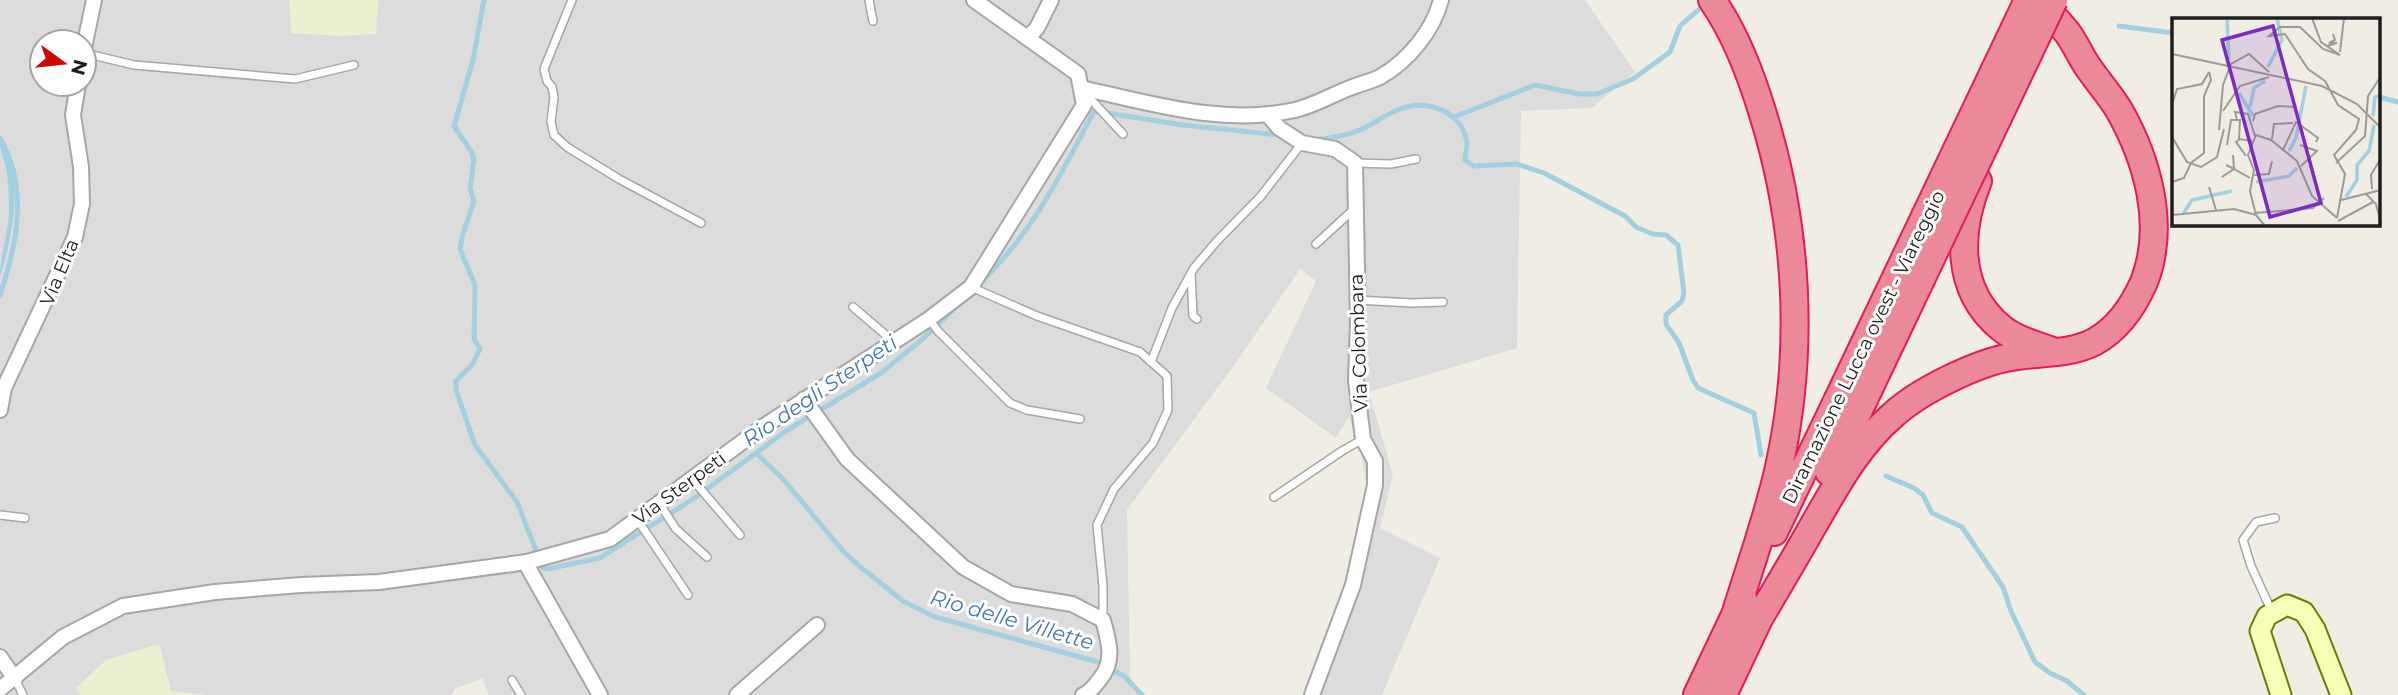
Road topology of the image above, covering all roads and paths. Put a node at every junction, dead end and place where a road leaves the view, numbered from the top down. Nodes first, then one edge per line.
1 (94, 0) edge
2 (572, 0) edge
3 (869, 0) edge
4 (974, 0) edge
5 (1051, 0) edge
6 (1441, 0) edge
7 (1712, 0) edge
8 (2012, 0) edge
9 (2028, 0) edge
10 (2037, 0) edge
11 (2053, 0) edge
12 (873, 21) dead end
13 (89, 28) edge
14 (1027, 38) junction
15 (98, 55) edge
16 (354, 65) dead end
17 (2088, 67) junction
18 (1080, 88) junction
19 (2012, 90) junction
20 (76, 98) edge
21 (1268, 115) junction
22 (1123, 134) dead end
23 (1299, 140) junction
24 (1416, 159) dead end
25 (1355, 163) junction
26 (1356, 207) junction
27 (702, 223) dead end
28 (1316, 244) dead end
29 (1191, 274) junction
30 (975, 289) junction
31 (1357, 300) junction
32 (1444, 302) dead end
33 (853, 307) dead end
34 (929, 319) junction
35 (1198, 319) dead end
36 (894, 342) junction
37 (2054, 352) junction
38 (1151, 362) junction
39 (807, 403) junction
40 (1848, 405) junction
41 (0, 410) edge
42 (1080, 419) dead end
43 (1363, 439) junction
44 (694, 481) junction
45 (1274, 498) dead end
46 (660, 506) junction
47 (0, 515) edge
48 (25, 517) dead end
49 (2275, 518) dead end
50 (638, 521) junction
51 (740, 534) dead end
52 (706, 557) dead end
53 (526, 562) junction
54 (688, 595) dead end
55 (2272, 613) junction
56 (1746, 618) junction
57 (1103, 620) junction
58 (817, 625) dead end
59 (0, 657) edge
60 (512, 680) dead end
61 (7, 684) edge
62 (594, 693) edge
63 (23, 695) edge
64 (521, 695) edge
65 (737, 695) edge
66 (1083, 695) edge
67 (1312, 695) edge
68 (1698, 695) edge
69 (1723, 695) edge
70 (2281, 695) edge
71 (2342, 695) edge

1 - 13 street
2 - 27 lane
3 - 12 lane
4 - 14 street
5 - 14 street
6 - 21 street
7 - 56 highway
8 - 17 highway
9 - 40 highway, Diramazione Lucca ovest - Viareggio, bridge
10 - 17 highway
11 - 19 highway, Diramazione Lucca ovest - Viareggio, bridge
14 - 18 street
15 - 16 lane
17 - 37 highway
18 - 21 street
18 - 22 lane
18 - 30 street, Via Sterpeti
19 - 37 highway
19 - 40 highway, Diramazione Lucca ovest - Viareggio, bridge
20 - 41 street, Via Elta
21 - 23 street
23 - 25 street
23 - 29 lane
24 - 25 lane
25 - 26 street, Via Colombara
26 - 28 lane
26 - 31 street, Via Colombara
29 - 35 lane
29 - 38 lane
30 - 34 street, Via Sterpeti
30 - 38 lane
31 - 32 lane
31 - 43 street, Via Colombara
33 - 36 lane
34 - 36 street, Via Sterpeti
34 - 42 lane
36 - 39 street, Via Sterpeti
37 - 56 highway
38 - 57 lane
39 - 44 street, Via Sterpeti
39 - 57 street
40 - 56 highway, Diramazione Lucca ovest - Viareggio
43 - 45 lane
43 - 67 street, Via Colombara
44 - 46 street, Via Sterpeti
44 - 51 lane
46 - 50 street, Via Sterpeti
46 - 52 lane
47 - 48 lane
49 - 55 lane
50 - 53 street, Via Sterpeti
50 - 54 lane
53 - 61 street, Via Sterpeti
53 - 62 street
55 - 70 street
55 - 71 street
56 - 68 highway, Diramazione Lucca ovest - Viareggio
56 - 69 highway, Diramazione Lucca ovest - Viareggio
57 - 66 street
58 - 65 street
59 - 61 street
60 - 64 lane
61 - 63 lane

